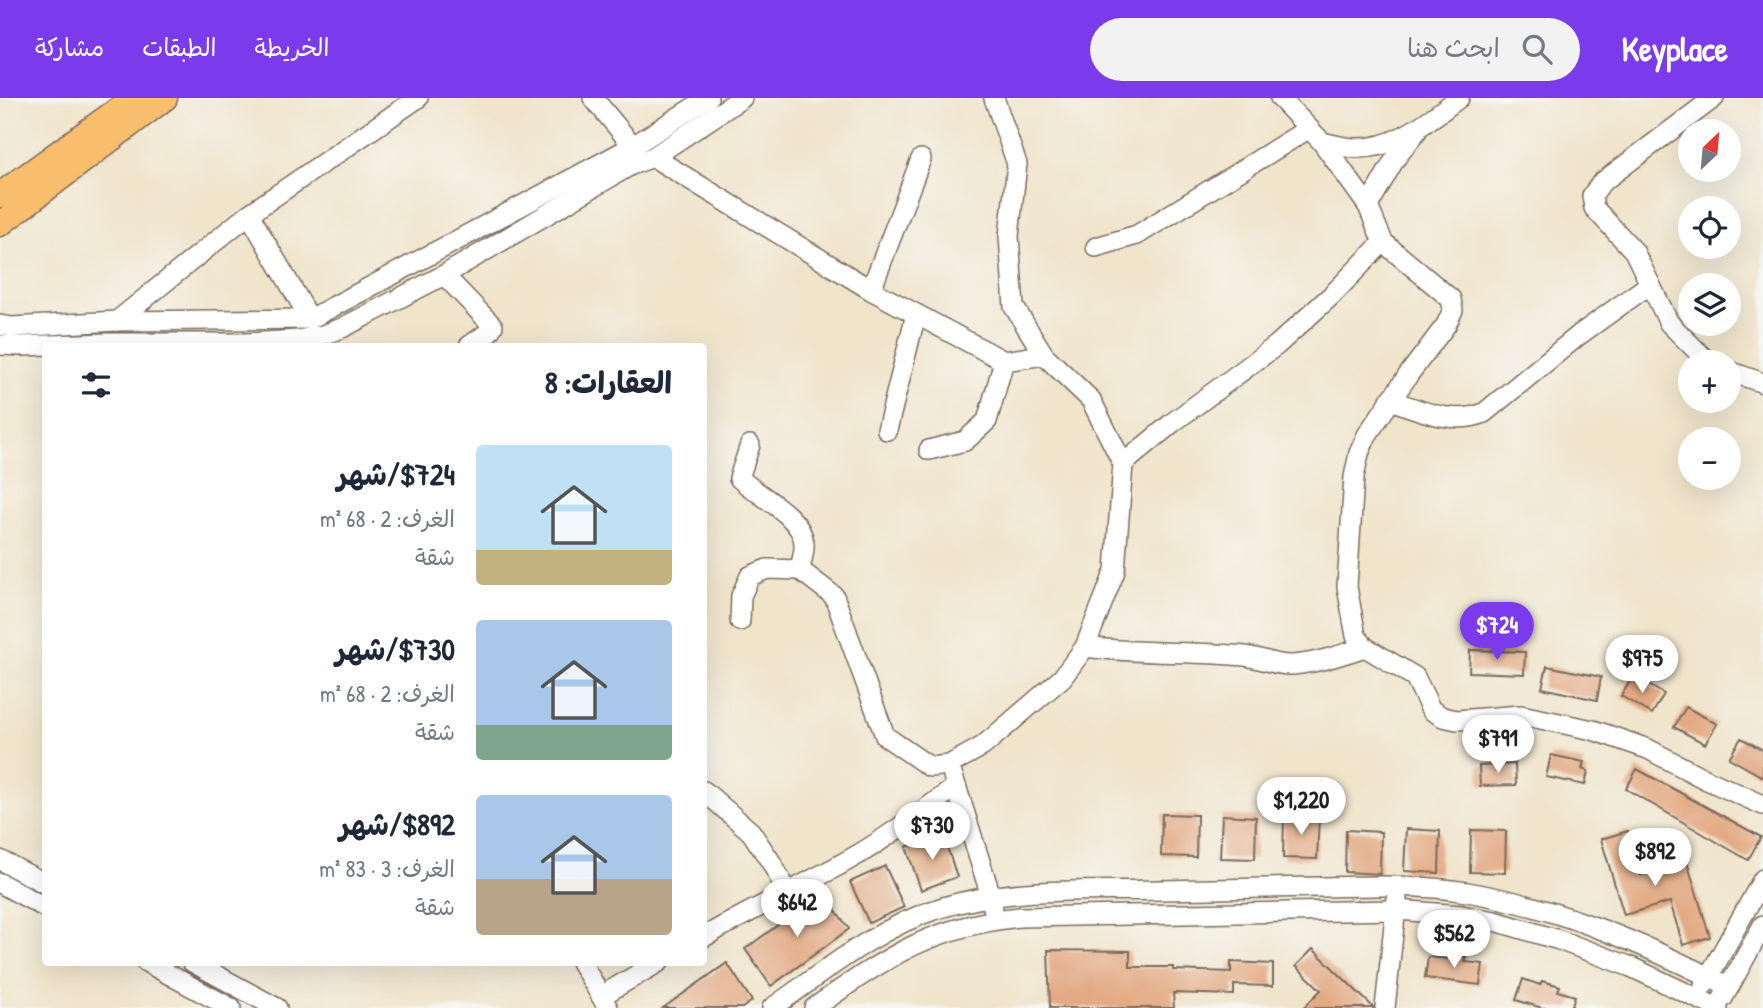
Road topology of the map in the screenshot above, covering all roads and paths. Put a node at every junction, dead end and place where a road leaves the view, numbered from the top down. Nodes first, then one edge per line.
1 (164, 98) edge
2 (418, 98) edge
3 (593, 98) edge
4 (708, 98) edge
5 (741, 98) edge
6 (995, 98) edge
7 (1280, 98) edge
8 (1459, 98) edge
9 (1714, 98) edge
10 (125, 101) edge
11 (1423, 124) junction
12 (1315, 135) junction
13 (633, 146) junction
14 (653, 157) junction
15 (921, 159) dead end
16 (0, 195) edge
17 (1368, 206) junction
18 (248, 214) junction
19 (0, 225) edge
20 (1383, 242) junction
21 (1096, 247) dead end
22 (444, 275) junction
23 (1650, 284) junction
24 (871, 290) junction
25 (916, 314) junction
26 (310, 318) junction
27 (139, 320) junction
28 (117, 321) junction
29 (0, 325) edge
30 (342, 328) junction
31 (140, 343) edge
32 (262, 343) edge
33 (350, 343) edge
34 (472, 343) edge
35 (0, 345) edge
36 (42, 346) edge
37 (1696, 350) edge
38 (1044, 355) junction
39 (1004, 360) junction
40 (1741, 376) edge
41 (1763, 383) edge
42 (1390, 400) junction
43 (887, 430) dead end
44 (750, 445) dead end
45 (929, 450) dead end
46 (1123, 464) junction
47 (800, 570) junction
48 (740, 621) dead end
49 (1084, 647) junction
50 (1365, 647) junction
51 (949, 765) junction
52 (956, 787) junction
53 (707, 795) edge
54 (1763, 806) edge
55 (0, 860) edge
56 (1763, 879) edge
57 (42, 882) edge
58 (0, 883) edge
59 (1398, 886) junction
60 (788, 893) junction
61 (991, 896) junction
62 (42, 906) edge
63 (1397, 910) junction
64 (995, 919) junction
65 (1763, 925) edge
66 (707, 935) edge
67 (153, 966) edge
68 (199, 966) edge
69 (583, 966) edge
70 (654, 966) edge
71 (1709, 976) junction
72 (1729, 987) junction
73 (605, 1002) edge
74 (1694, 1002) edge
75 (231, 1008) edge
76 (277, 1008) edge
77 (772, 1008) edge
78 (814, 1008) edge
79 (1385, 1008) edge
80 (1718, 1008) edge

1 - 19 main road
2 - 18 street
3 - 13 street
4 - 13 street
5 - 14 street
6 - 38 street
7 - 12 street
8 - 11 street
9 - 23 street
10 - 16 main road
11 - 12 street
11 - 17 street
12 - 17 street
12 - 21 street
13 - 26 street
14 - 22 street
14 - 24 street
15 - 24 street
17 - 20 street
18 - 26 street
18 - 28 street
20 - 42 street
20 - 46 street
22 - 30 street
22 - 34 street
23 - 37 street
23 - 42 street
24 - 25 street
25 - 39 street
25 - 43 street
26 - 27 street
27 - 28 street
27 - 31 street
28 - 29 street
30 - 32 street
30 - 33 street
35 - 36 street
38 - 39 street
38 - 46 street
39 - 45 street
40 - 41 street
42 - 50 street
44 - 47 street
46 - 49 street
47 - 48 street
47 - 51 street
49 - 50 street
49 - 51 street
50 - 54 street
51 - 52 street
52 - 60 street
52 - 61 street
53 - 60 street
55 - 57 street
56 - 71 street
58 - 62 street
59 - 61 street
59 - 63 street
59 - 71 street
60 - 66 street
61 - 64 street
61 - 77 street
63 - 64 street
63 - 74 street
63 - 79 street
64 - 78 street
65 - 72 street
67 - 75 street
68 - 76 street
69 - 73 street
70 - 73 street
71 - 72 street
71 - 74 street
72 - 80 street
74 - 80 street

